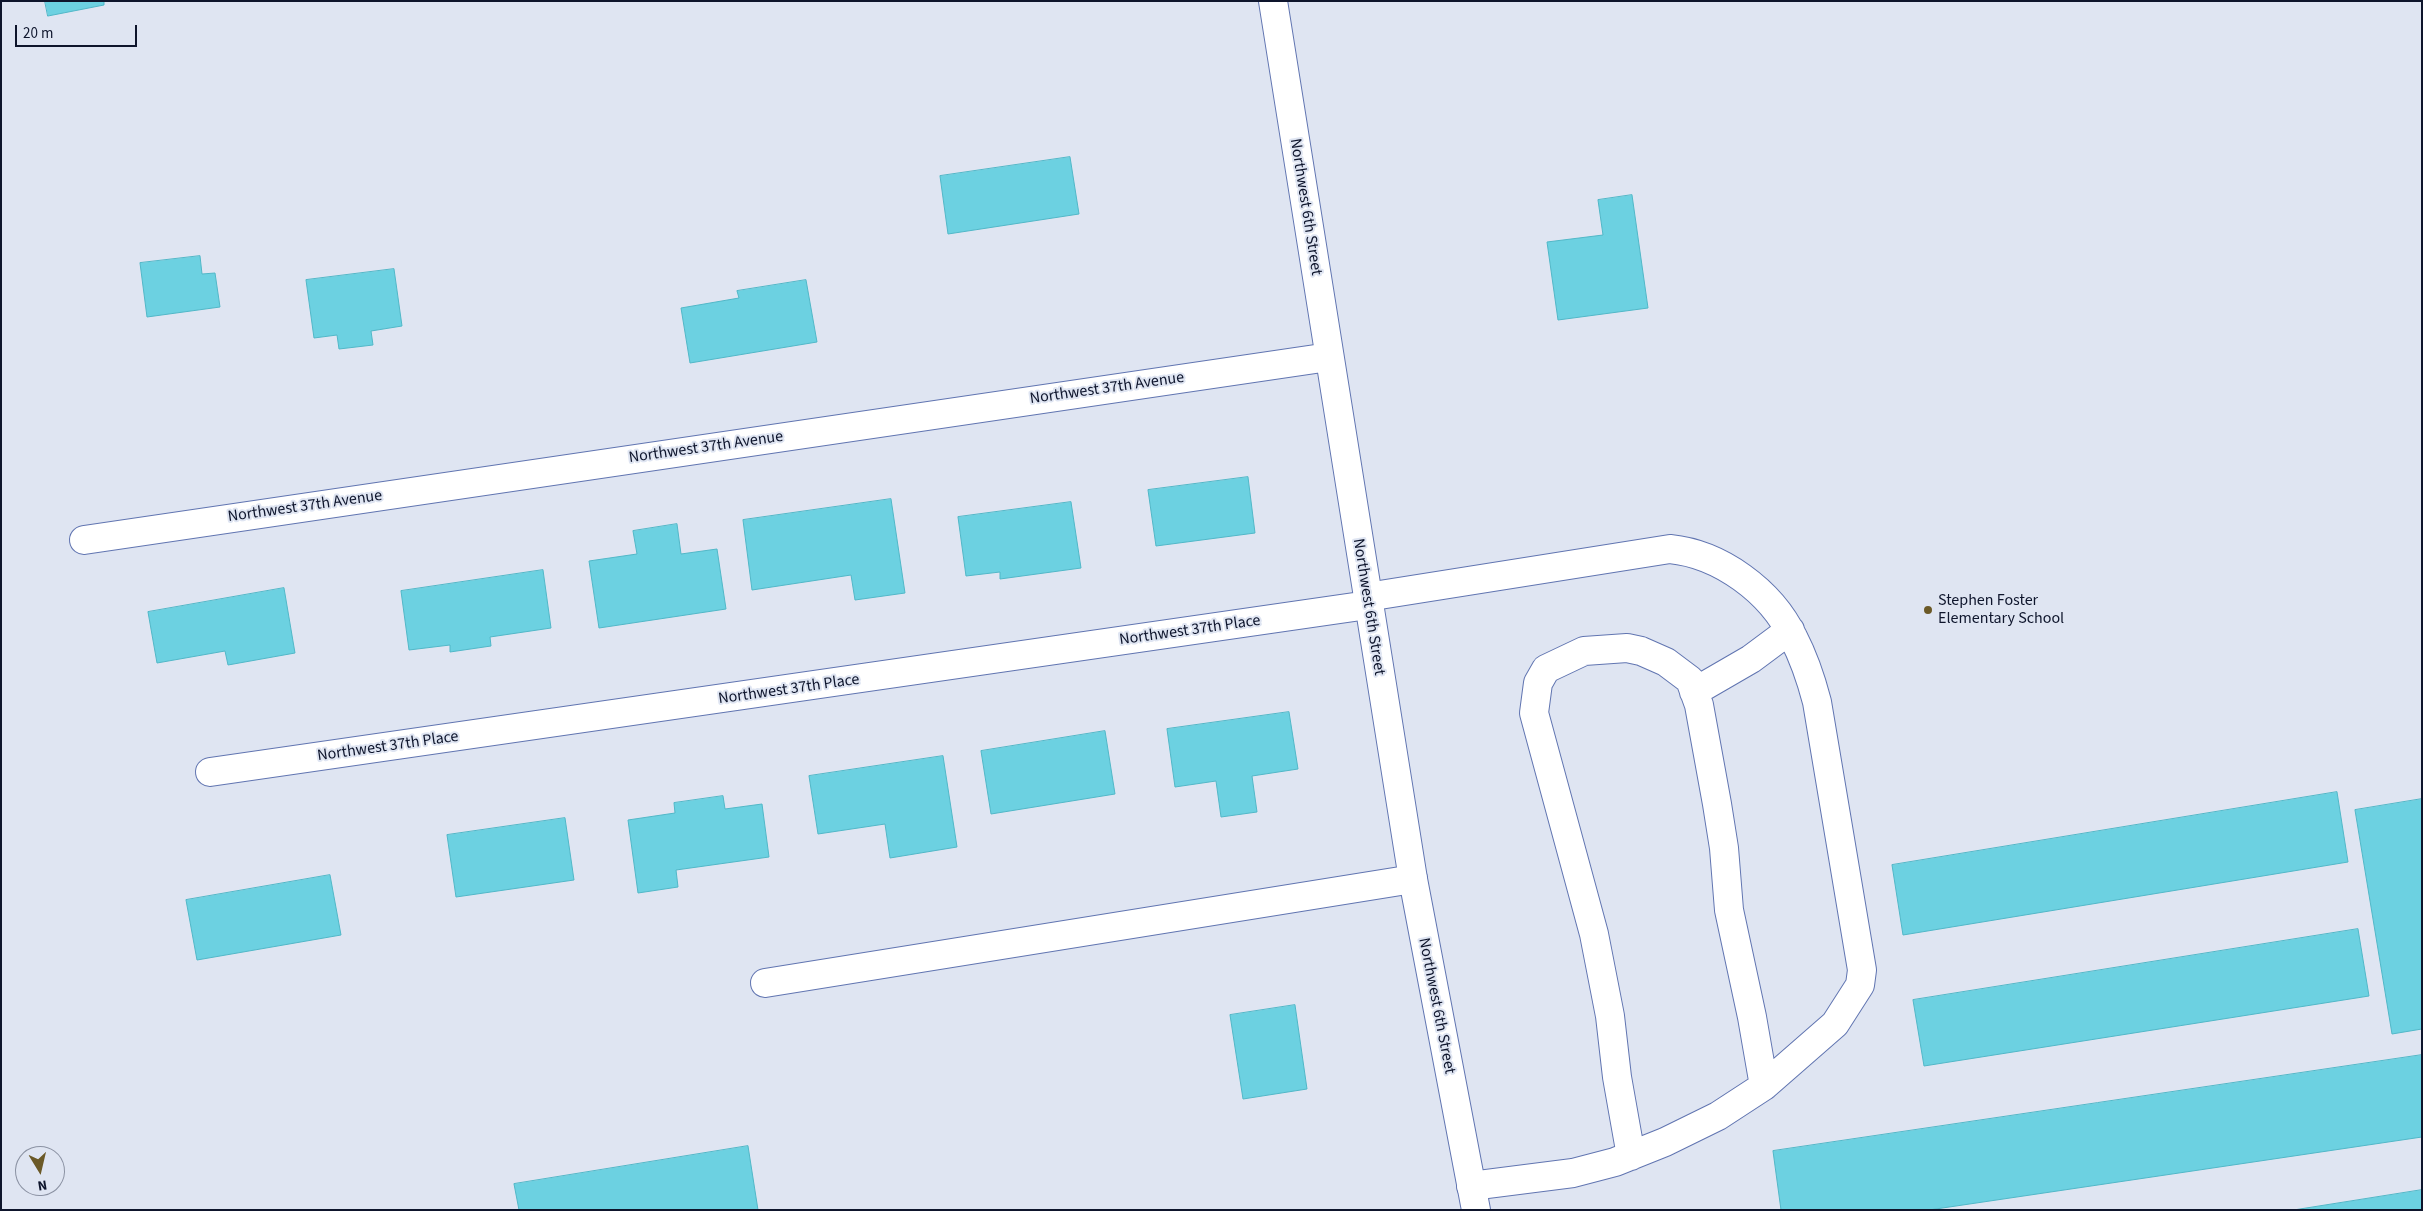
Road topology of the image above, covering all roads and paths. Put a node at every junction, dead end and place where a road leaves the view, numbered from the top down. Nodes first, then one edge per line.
1 (1273, 1) edge
2 (1328, 357) junction
3 (84, 540) dead end
4 (1367, 601) junction
5 (1790, 630) junction
6 (1694, 692) junction
7 (210, 772) dead end
8 (1412, 879) junction
9 (765, 983) dead end
10 (1764, 1086) junction
11 (1630, 1156) junction
12 (1474, 1198) edge

1 - 2 street, Northwest 6th Street
2 - 3 street, Northwest 37th Avenue
2 - 4 street, Northwest 6th Street
4 - 5 street, Northwest 37th Place
4 - 7 street, Northwest 37th Place
4 - 8 street, Northwest 6th Street
5 - 6 street
5 - 10 street, Northwest 37th Place
6 - 10 street
6 - 11 street
8 - 9 street
8 - 12 street, Northwest 6th Street
10 - 11 street, Northwest 37th Place
11 - 12 street, Northwest 37th Place

